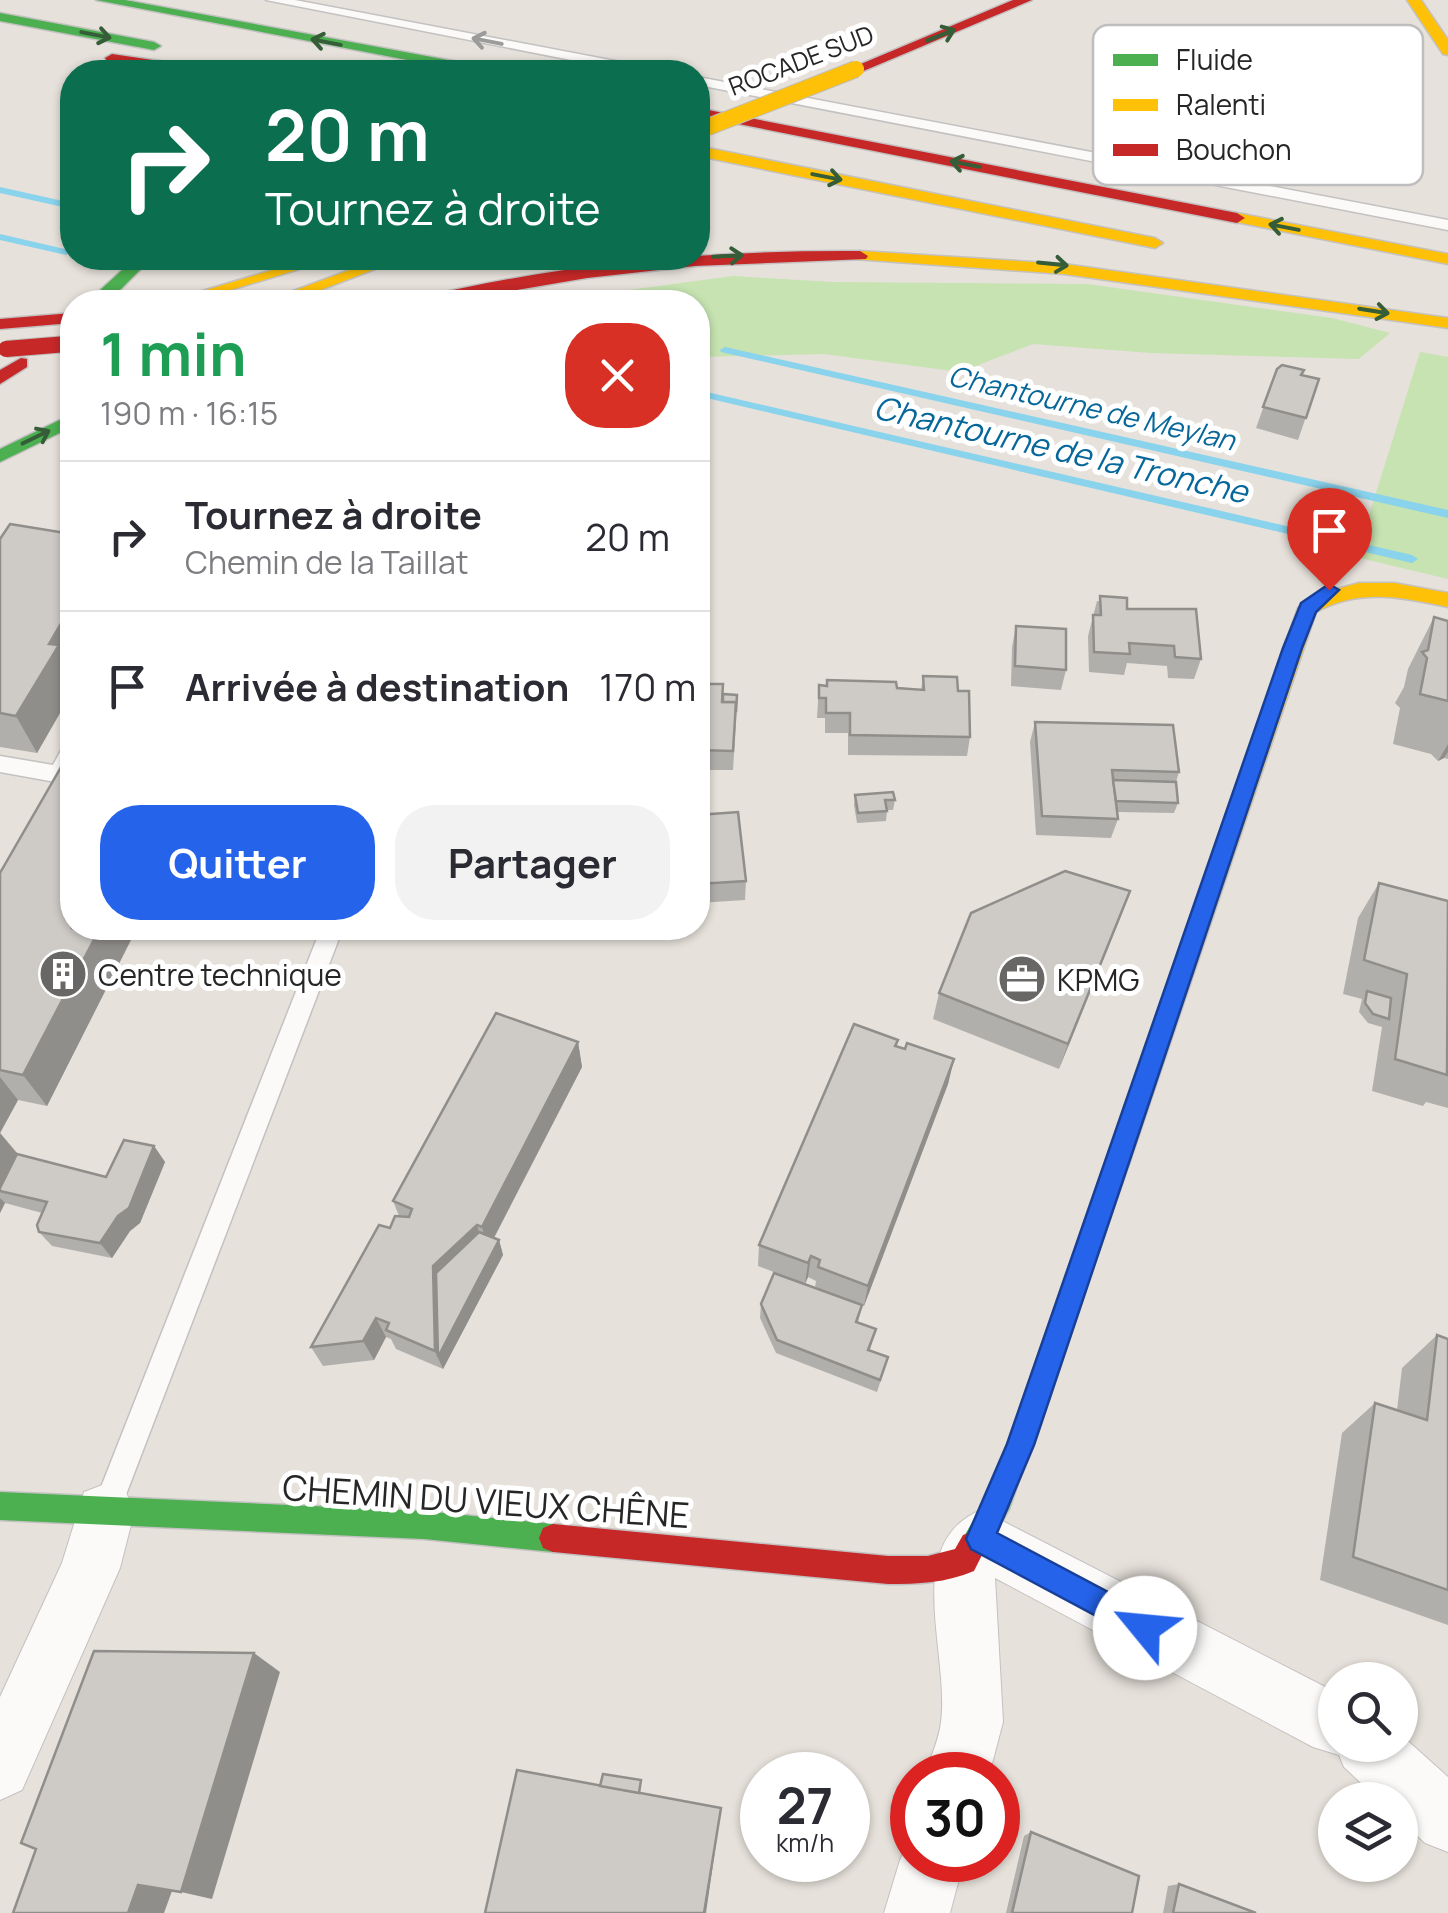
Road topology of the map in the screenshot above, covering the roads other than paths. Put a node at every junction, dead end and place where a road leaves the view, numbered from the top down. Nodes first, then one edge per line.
1 (103, 0) edge
2 (273, 0) edge
3 (970, 0) edge
4 (1025, 0) edge
5 (1414, 0) edge
6 (0, 17) edge
7 (4, 42) dead end
8 (1448, 51) edge
9 (125, 60) edge
10 (226, 60) edge
11 (426, 60) edge
12 (589, 60) edge
13 (710, 83) edge
14 (710, 117) edge
15 (710, 119) edge
16 (710, 124) edge
17 (710, 154) edge
18 (1093, 157) edge
19 (1240, 185) edge
20 (1448, 225) edge
21 (1182, 248) dead end
22 (1448, 259) edge
23 (710, 260) edge
24 (131, 270) edge
25 (286, 270) edge
26 (361, 270) edge
27 (401, 270) edge
28 (601, 270) edge
29 (110, 290) edge
30 (216, 290) edge
31 (303, 290) edge
32 (356, 290) edge
33 (482, 290) edge
34 (1391, 291) dead end
35 (1448, 302) edge
36 (60, 320) edge
37 (1448, 323) edge
38 (0, 324) edge
39 (60, 345) edge
40 (9, 353) edge
41 (0, 378) edge
42 (60, 426) edge
43 (0, 456) edge
44 (1448, 600) edge
45 (0, 764) edge
46 (60, 775) edge
47 (327, 940) edge
48 (0, 1506) edge
49 (105, 1513) junction
50 (972, 1550) junction
51 (1318, 1717) edge
52 (964, 1752) edge
53 (1385, 1762) edge
54 (0, 1768) edge
55 (1448, 1820) edge
56 (926, 1882) edge
57 (917, 1913) edge

11 -> 1 main road
12 -> 2 lane
3 - 14 main road
15 -> 4 main road, ROCADE SUD, bridge
5 - 8 main road
6 -> 10 main road
7 - 9 main road
13 - 18 lane
22 -> 16 main road
17 -> 21 main road
19 - 20 lane
23 -> 37 main road
24 - 29 main road
25 - 30 main road
26 - 31 main road
27 - 32 main road
33 -> 28 main road
34 - 35 main road
36 - 38 main road
39 - 40 main road, bridge
40 - 41 main road
43 -> 42 main road
44 - 50 main road
45 - 46 lane
47 - 49 lane
48 - 49 main road, CHEMIN DU VIEUX CHÊNE
49 - 50 main road, CHEMIN DU VIEUX CHÊNE
49 - 54 street
50 - 51 street
50 - 52 street
53 - 55 street
56 - 57 street

